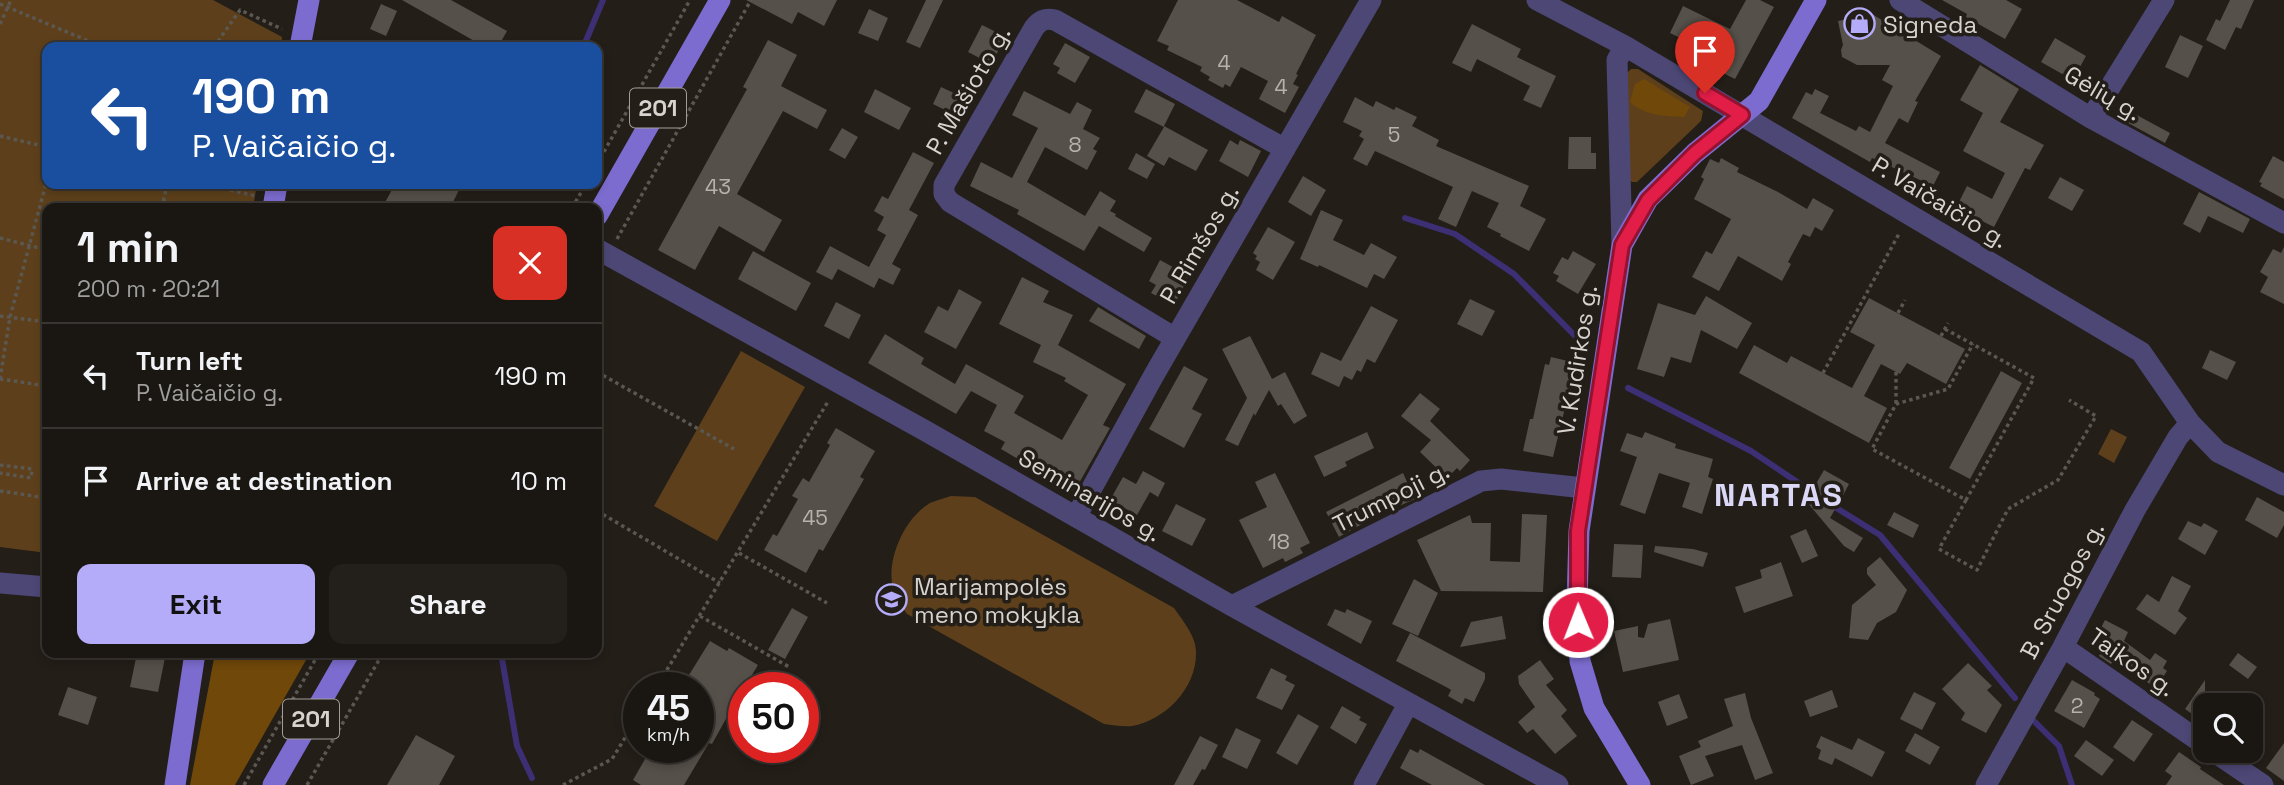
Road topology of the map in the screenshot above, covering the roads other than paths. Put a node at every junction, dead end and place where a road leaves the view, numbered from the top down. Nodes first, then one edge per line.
1 (309, 0) edge
2 (720, 0) edge
3 (1371, 0) edge
4 (1537, 0) edge
5 (1816, 0) edge
6 (1900, 0) edge
7 (2164, 0) edge
8 (301, 42) edge
9 (1625, 46) junction
10 (1742, 115) junction
11 (2091, 118) junction
12 (1285, 149) junction
13 (1620, 184) junction
14 (1648, 200) junction
15 (602, 207) edge
16 (2284, 223) edge
17 (1622, 245) junction
18 (602, 252) edge
19 (1175, 338) junction
20 (2190, 423) junction
21 (2284, 485) edge
22 (1584, 488) junction
23 (1076, 517) junction
24 (0, 583) edge
25 (42, 587) edge
26 (1232, 607) junction
27 (2063, 647) junction
28 (194, 658) edge
29 (346, 658) edge
30 (1408, 704) junction
31 (2193, 737) edge
32 (2231, 763) edge
33 (175, 785) edge
34 (273, 785) edge
35 (1364, 785) edge
36 (1558, 785) edge
37 (1640, 785) edge
38 (1986, 785) edge
39 (2263, 785) edge

1 - 8 main road
2 - 15 main road, 201
3 - 12 street, P. Rimšos g.
4 - 9 street, P. Vaičaičio g.
5 - 10 main road, V. Kudirkos g.
6 - 11 street, Gėlių g.
7 - 11 street
9 - 10 street, P. Vaičaičio g.
9 - 13 street
10 - 14 main road, V. Kudirkos g.
10 - 20 street, P. Vaičaičio g.
11 - 16 street, Gėlių g.
12 - 19 street, P. Rimšos g.
12 - 19 street, P. Mašioto g.
13 - 14 street
13 - 17 street
14 - 17 main road, V. Kudirkos g.
17 - 22 main road, V. Kudirkos g.
18 - 23 street, Seminarijos g.
19 - 23 street, P. Rimšos g.
20 - 21 street, P. Vaičaičio g.
20 - 27 street, B. Sruogos g.
22 - 26 street, Trumpoji g.
22 - 37 main road, V. Kudirkos g.
23 - 26 street, Seminarijos g.
24 - 25 street
26 - 30 street, Seminarijos g.
27 - 31 street, Taikos g.
27 - 38 street, B. Sruogos g.
28 - 33 main road
29 - 34 main road, 201
30 - 35 street
30 - 36 street, Seminarijos g.
32 - 39 street

